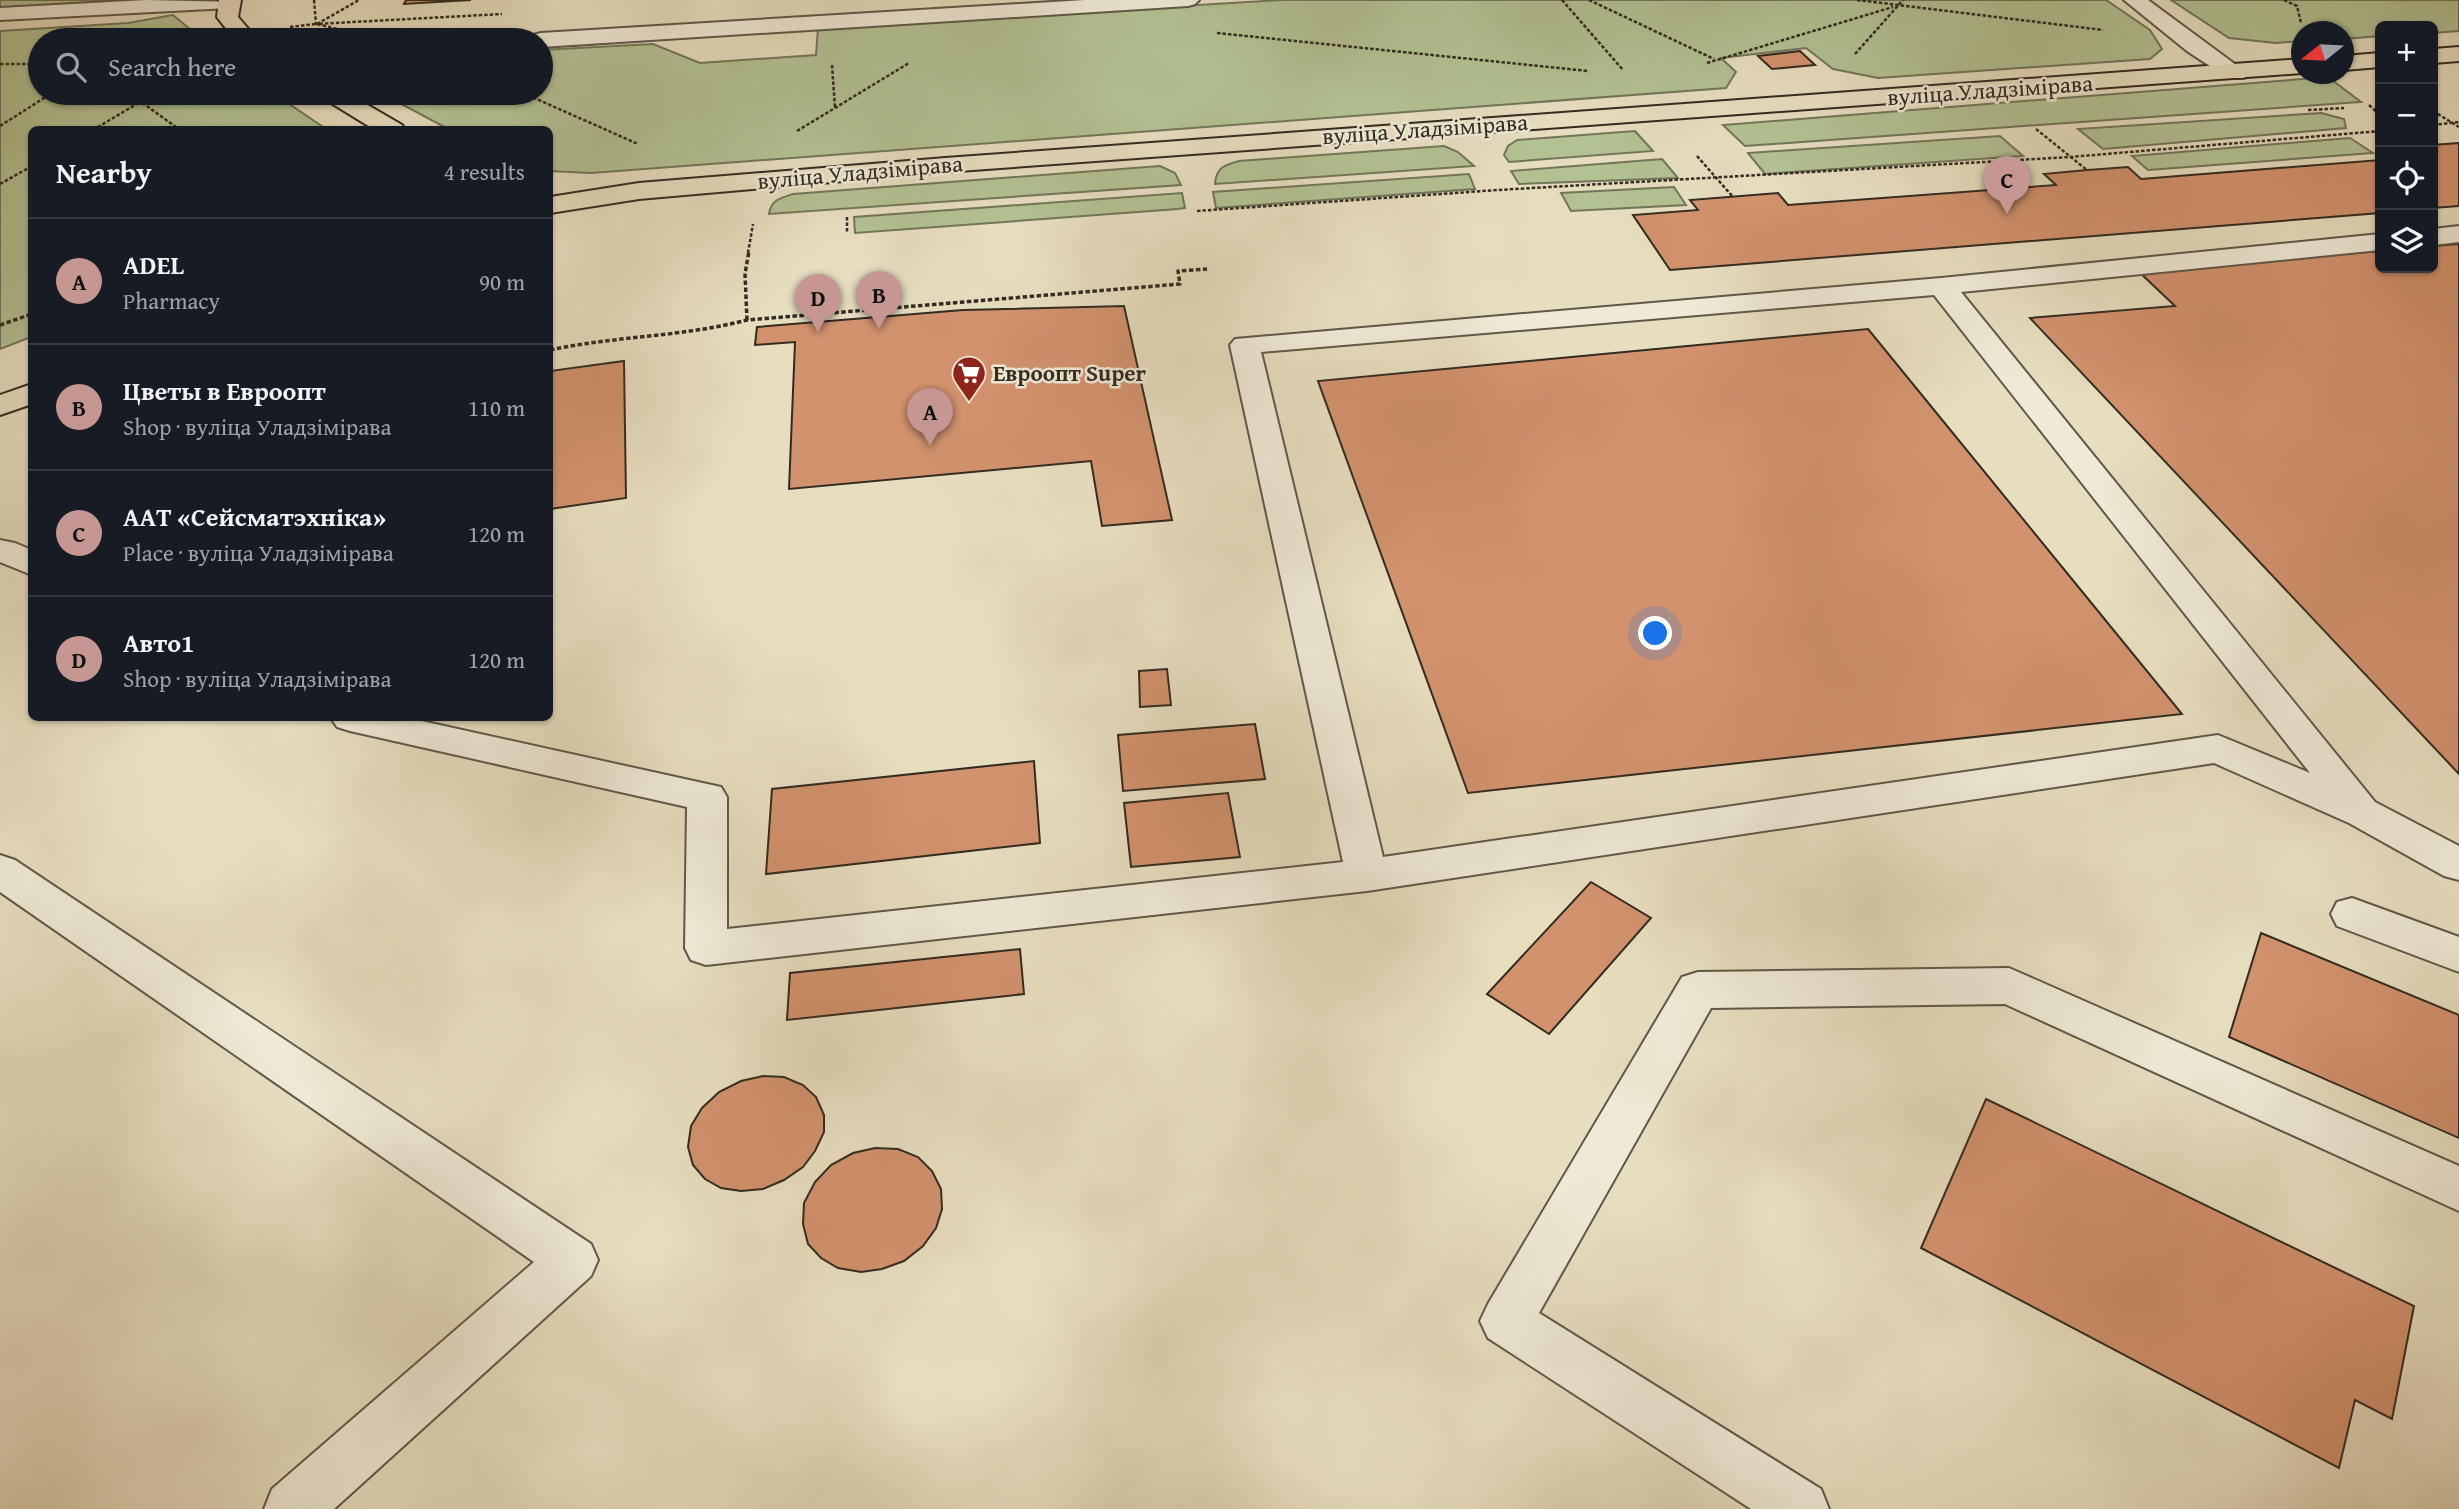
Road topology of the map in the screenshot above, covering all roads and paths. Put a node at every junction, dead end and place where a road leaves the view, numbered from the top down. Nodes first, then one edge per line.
1 (359, 0) edge
2 (803, 0) edge
3 (1188, 0) edge
4 (1562, 0) edge
5 (1589, 0) edge
6 (1857, 0) edge
7 (1903, 0) edge
8 (2135, 0) edge
9 (2284, 0) edge
10 (2295, 0) edge
11 (229, 1) edge
12 (1896, 6) junction
13 (2297, 6) junction
14 (0, 14) edge
15 (2301, 21) edge
16 (316, 24) junction
17 (800, 24) junction
18 (289, 27) dead end
19 (236, 28) edge
20 (334, 28) edge
21 (2115, 32) dead end
22 (1216, 33) dead end
23 (553, 39) edge
24 (2459, 54) edge
25 (2438, 56) edge
26 (1714, 59) junction
27 (2375, 60) edge
28 (911, 62) dead end
29 (2354, 62) edge
30 (1847, 63) dead end
31 (0, 64) edge
32 (28, 64) edge
33 (1706, 64) dead end
34 (2291, 67) edge
35 (1600, 72) dead end
36 (2236, 73) junction
37 (1614, 74) dead end
38 (34, 105) edge
39 (134, 105) edge
40 (143, 105) edge
41 (351, 105) edge
42 (550, 105) edge
43 (2438, 114) edge
44 (2452, 123) junction
45 (2438, 124) edge
46 (2459, 124) edge
47 (100, 126) edge
48 (174, 126) edge
49 (386, 126) edge
50 (0, 127) edge
51 (2035, 128) dead end
52 (2375, 131) edge
53 (789, 137) dead end
54 (650, 149) dead end
55 (1694, 153) dead end
56 (2070, 157) junction
57 (28, 168) edge
58 (2087, 170) dead end
59 (1719, 179) junction
60 (0, 184) edge
61 (1733, 197) dead end
62 (553, 205) edge
63 (1197, 211) dead end
64 (846, 214) dead end
65 (754, 220) dead end
66 (847, 233) dead end
67 (2459, 234) edge
68 (2438, 236) edge
69 (2375, 243) edge
70 (1207, 269) dead end
71 (1941, 286) junction
72 (28, 315) edge
73 (747, 320) junction
74 (0, 325) edge
75 (553, 349) edge
76 (28, 395) edge
77 (0, 406) edge
78 (364, 721) edge
79 (2363, 813) junction
80 (2459, 865) edge
81 (0, 871) edge
82 (1367, 875) junction
83 (2352, 914) dead end
84 (2459, 955) edge
85 (2459, 1189) edge
86 (292, 1509) edge
87 (1801, 1509) edge

1 - 16 path
2 - 17 lane
3 - 17 lane
4 - 37 path
5 - 26 path
6 - 12 path
7 - 12 path
8 - 36 lane
9 - 13 path
10 - 13 path
11 - 14 lane
11 - 19 main road
12 - 21 path
12 - 26 path
12 - 30 path
13 - 15 path
16 - 18 path
16 - 20 path
17 - 23 lane
22 - 35 path
24 - 25 main road
26 - 33 path
27 - 29 main road
28 - 53 path
31 - 32 path
34 - 36 main road, вуліца Уладзімірава
36 - 62 main road, вуліца Уладзімірава
38 - 50 path
39 - 47 path
40 - 48 path
41 - 49 main road
42 - 54 path
43 - 44 path
44 - 45 path
44 - 46 path
51 - 56 path
52 - 56 path
55 - 59 path
56 - 58 path
56 - 59 path
57 - 60 path
59 - 61 path
59 - 63 path
64 - 66 path
65 - 73 path
67 - 68 lane
69 - 71 lane
70 - 73 path
71 - 79 lane
71 - 82 lane
72 - 74 path
73 - 75 path
76 - 77 main road
78 - 82 lane
79 - 80 lane
79 - 82 lane
81 - 86 lane
83 - 84 lane
85 - 87 lane

